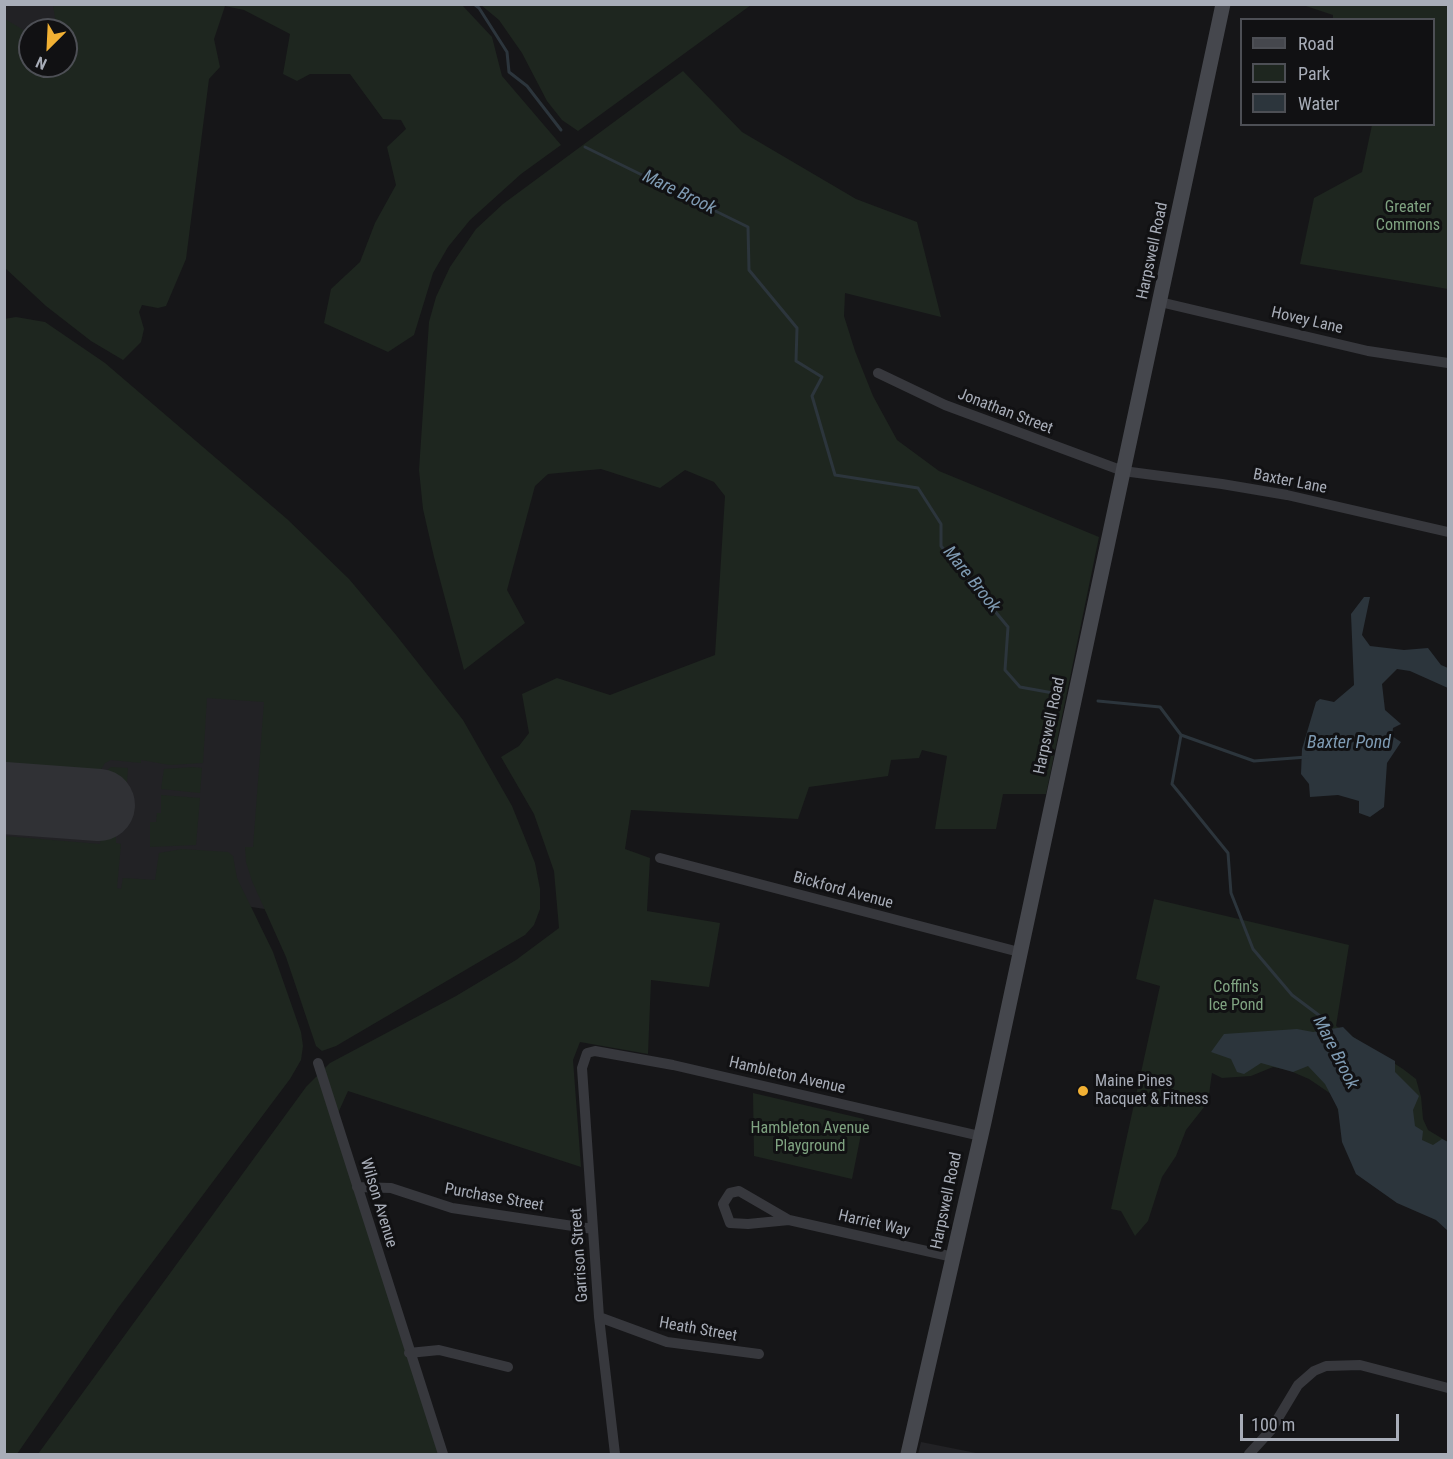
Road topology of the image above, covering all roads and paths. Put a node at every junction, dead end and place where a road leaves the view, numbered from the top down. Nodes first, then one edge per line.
1 (1223, 4) edge
2 (1160, 302) junction
3 (1449, 363) edge
4 (878, 373) dead end
5 (1123, 471) junction
6 (1449, 532) edge
7 (660, 858) dead end
8 (1019, 952) junction
9 (587, 1053) joint
10 (318, 1063) dead end
11 (980, 1136) junction
12 (357, 1187) junction
13 (789, 1220) junction
14 (593, 1229) junction
15 (953, 1257) junction
16 (599, 1317) junction
17 (409, 1353) junction
18 (759, 1354) dead end
19 (508, 1367) dead end
20 (1449, 1388) edge
21 (443, 1455) edge
22 (615, 1455) edge
23 (908, 1455) edge
24 (1249, 1455) edge

1 - 2 main road, Harpswell Road
2 - 3 street, Hovey Lane
2 - 5 main road, Harpswell Road
4 - 5 street, Jonathan Street
5 - 6 street, Baxter Lane
5 - 8 main road, Harpswell Road
7 - 8 street, Bickford Avenue
8 - 11 main road, Harpswell Road
9 - 11 street, Hambleton Avenue
9 - 14 street, Garrison Street
10 - 12 street, Wilson Avenue
11 - 15 main road, Harpswell Road
12 - 14 street, Purchase Street
12 - 17 street, Wilson Avenue
13 - 13 street, Harriet Way
13 - 15 street, Harriet Way
14 - 16 street, Garrison Street
15 - 23 main road, Harpswell Road
16 - 18 street, Heath Street
16 - 22 street, Garrison Street
17 - 19 street
17 - 21 street, Wilson Avenue
20 - 24 street

